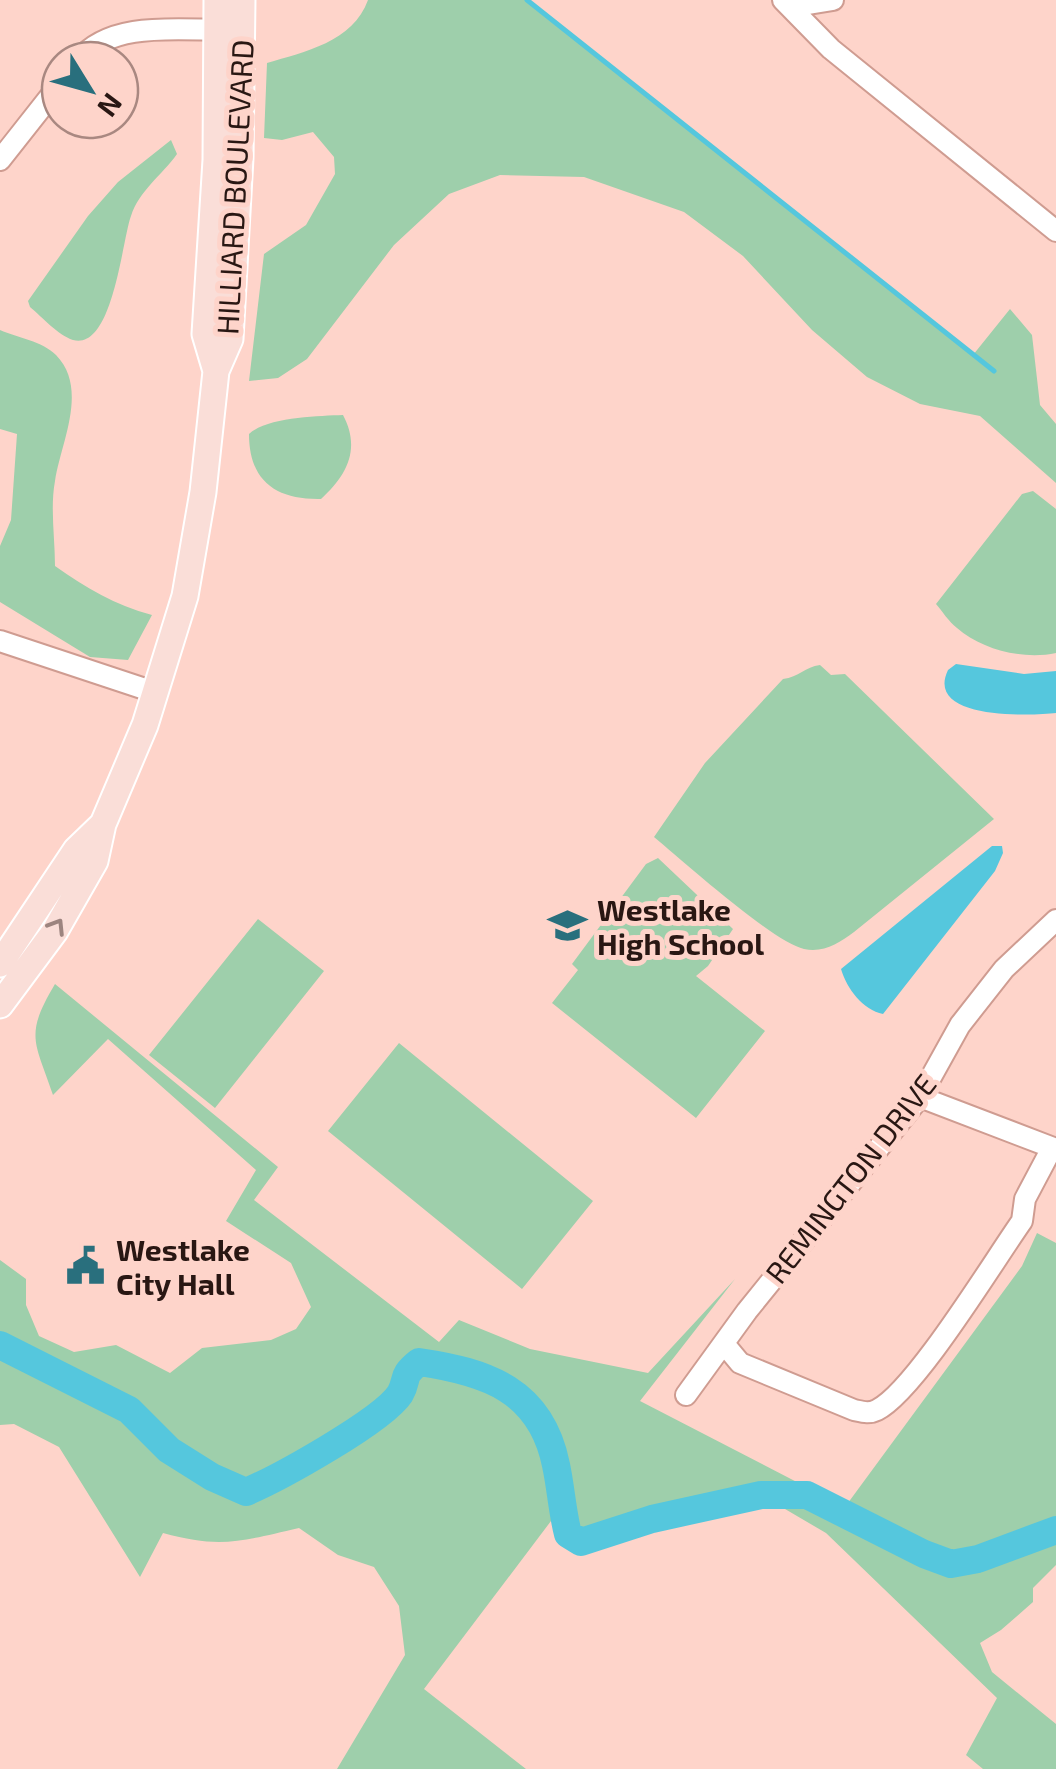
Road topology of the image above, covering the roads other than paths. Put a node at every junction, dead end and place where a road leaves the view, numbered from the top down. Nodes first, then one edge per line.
1 (217, 0) edge
2 (242, 0) edge
3 (833, 0) edge
4 (787, 3) edge
5 (229, 30) junction
6 (109, 40) edge
7 (40, 109) edge
8 (0, 160) edge
9 (1056, 231) edge
10 (0, 641) edge
11 (157, 693) junction
12 (103, 824) junction
13 (1056, 920) edge
14 (0, 964) edge
15 (0, 1005) edge
16 (920, 1097) junction
17 (1054, 1149) edge
18 (724, 1346) junction
19 (686, 1395) dead end

1 - 5 main road, HILLIARD BOULEVARD
2 - 5 main road, HILLIARD BOULEVARD
3 - 4 street
4 - 9 street
5 - 6 street
5 - 11 main road, HILLIARD BOULEVARD
7 - 8 street
10 - 11 street
11 - 12 main road, HILLIARD BOULEVARD
12 - 14 main road, HILLIARD BOULEVARD
15 -> 12 main road, HILLIARD BOULEVARD
13 - 16 street, REMINGTON DRIVE
16 - 17 street
16 - 18 street, REMINGTON DRIVE
17 - 18 street
18 - 19 street, REMINGTON DRIVE

